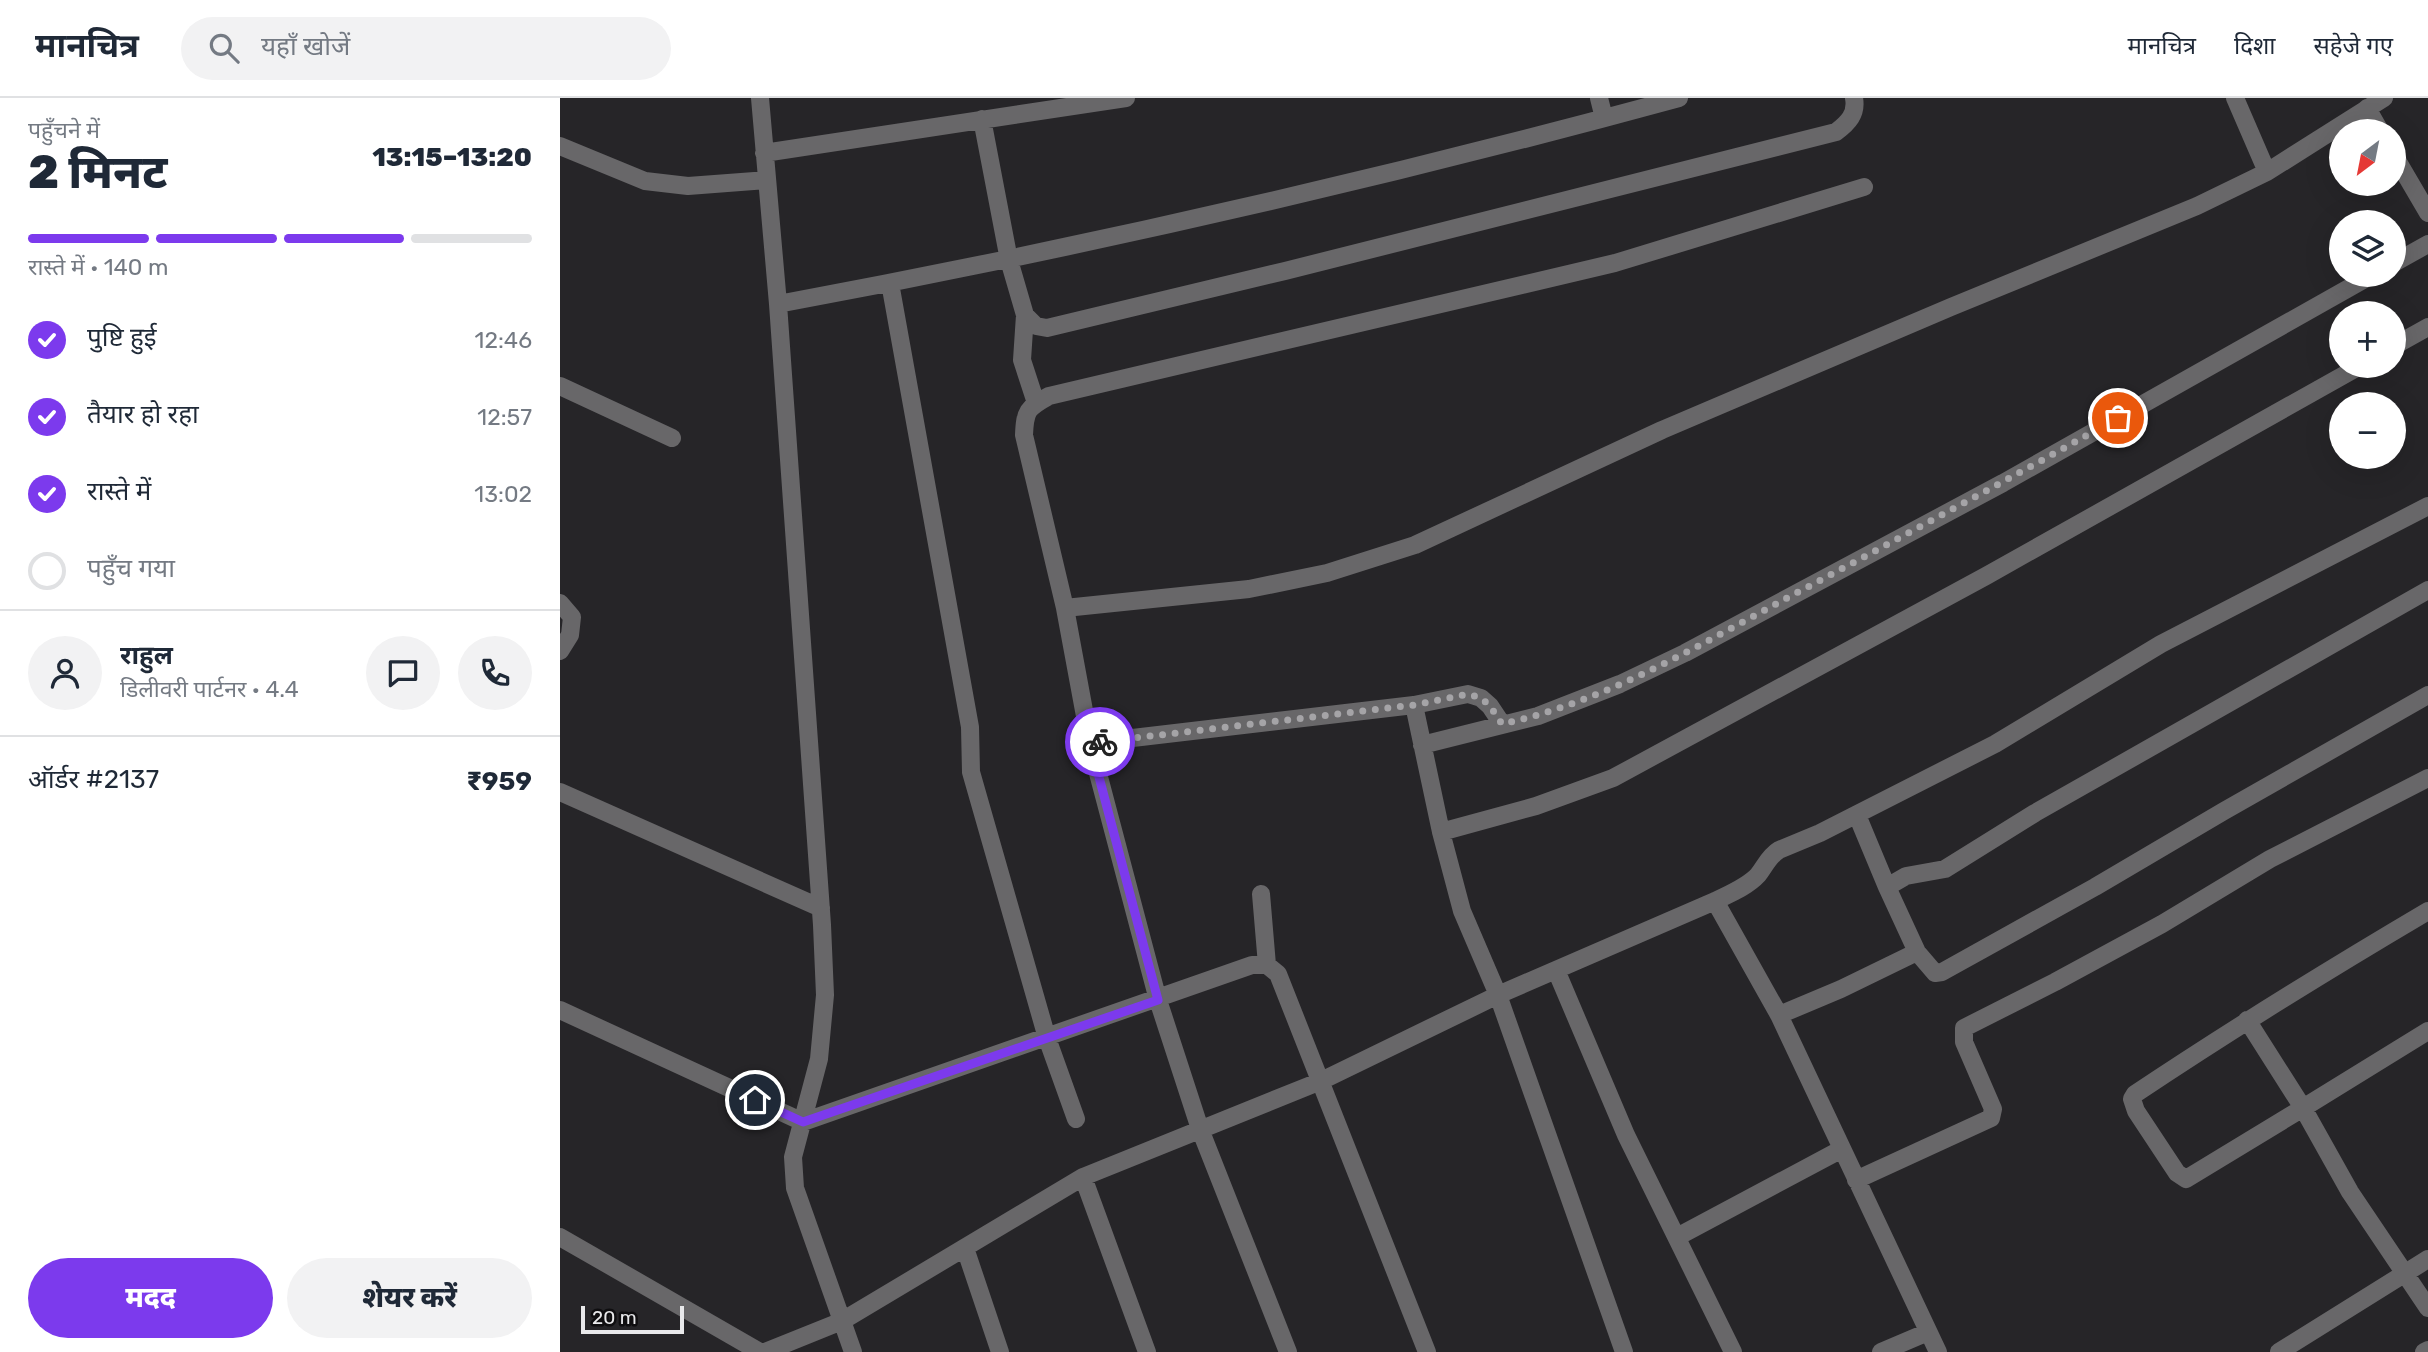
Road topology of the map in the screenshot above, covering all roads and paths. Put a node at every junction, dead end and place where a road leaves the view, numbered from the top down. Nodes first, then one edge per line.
1 (760, 98) edge
2 (1126, 98) edge
3 (1599, 98) edge
4 (1679, 98) edge
5 (1854, 98) edge
6 (2235, 98) edge
7 (2384, 98) edge
8 (2367, 108) junction
9 (1604, 118) junction
10 (982, 119) junction
11 (2373, 119) edge
12 (560, 146) edge
13 (764, 153) junction
14 (2267, 172) junction
15 (2406, 175) edge
16 (766, 180) junction
17 (1864, 187) dead end
18 (2428, 213) edge
19 (2428, 244) edge
20 (2406, 256) edge
21 (1009, 260) junction
22 (890, 283) junction
23 (2351, 287) edge
24 (778, 304) junction
25 (1025, 315) junction
26 (2428, 327) edge
27 (2406, 339) edge
28 (2339, 378) edge
29 (560, 386) edge
30 (1035, 403) junction
31 (672, 438) dead end
32 (2428, 506) edge
33 (2428, 590) edge
34 (560, 603) edge
35 (1065, 608) junction
36 (560, 651) edge
37 (2428, 695) edge
38 (1414, 705) junction
39 (1502, 724) junction
40 (1090, 743) junction
41 (1422, 745) junction
42 (2428, 778) edge
43 (560, 792) edge
44 (1857, 815) junction
45 (1441, 832) junction
46 (1887, 887) junction
47 (1261, 894) dead end
48 (1715, 901) junction
49 (821, 908) junction
50 (2428, 911) edge
51 (1917, 952) junction
52 (1267, 965) junction
53 (1556, 970) junction
54 (1498, 995) junction
55 (1158, 1000) junction
56 (560, 1010) edge
57 (1779, 1015) junction
58 (2247, 1020) junction
59 (2428, 1031) edge
60 (1047, 1038) junction
61 (1321, 1081) junction
62 (2303, 1108) junction
63 (1076, 1119) dead end
64 (803, 1122) junction
65 (1200, 1129) junction
66 (1842, 1149) junction
67 (1083, 1177) junction
68 (1857, 1180) junction
69 (560, 1237) edge
70 (1677, 1237) junction
71 (965, 1248) junction
72 (2428, 1259) edge
73 (2405, 1273) junction
74 (2428, 1308) edge
75 (842, 1321) junction
76 (1928, 1332) junction
77 (763, 1352) edge
78 (853, 1352) edge
79 (1000, 1352) edge
80 (1147, 1352) edge
81 (1288, 1352) edge
82 (1427, 1352) edge
83 (1625, 1352) edge
84 (1733, 1352) edge
85 (1881, 1352) edge
86 (1938, 1352) edge
87 (2279, 1352) edge

1 - 13 street
2 - 10 street
3 - 9 street
4 - 9 street
5 - 25 street
6 - 14 street
7 - 8 street
8 - 11 street
8 - 14 street
9 - 21 street
10 - 13 street
10 - 21 street
12 - 16 street
13 - 16 street
14 - 35 street
15 - 18 street
16 - 24 street
17 - 30 street
19 - 20 street
21 - 22 street
21 - 25 street
22 - 24 street
22 - 60 street
23 - 39 street
24 - 49 street
25 - 30 street
26 - 27 street
28 - 45 street
29 - 31 street
30 - 35 street
32 - 44 street
33 - 46 street
34 - 36 street
35 - 40 street
37 - 51 street
38 - 39 street
38 - 40 street
38 - 41 street
39 - 41 street
40 - 55 street
41 - 45 street
42 - 68 street
43 - 49 street
44 - 46 street
44 - 48 street
45 - 54 street
46 - 51 street
47 - 52 street
48 - 53 street
48 - 57 street
49 - 64 street
50 - 58 street
51 - 57 street
52 - 55 street
52 - 61 street
53 - 54 street
53 - 70 street
54 - 61 street
54 - 83 street
55 - 60 street
55 - 65 street
56 - 64 street
57 - 66 street
58 - 62 street
58 - 62 street
59 - 62 street
60 - 63 street
60 - 64 street
61 - 65 street
61 - 82 street
62 - 73 street
64 - 75 street
65 - 67 street
65 - 81 street
66 - 68 street
66 - 70 street
67 - 71 street
67 - 80 street
68 - 76 street
69 - 77 street
70 - 84 street
71 - 75 street
71 - 79 street
72 - 73 street
73 - 74 street
73 - 87 street
75 - 77 street
75 - 78 street
76 - 85 street
76 - 86 street

